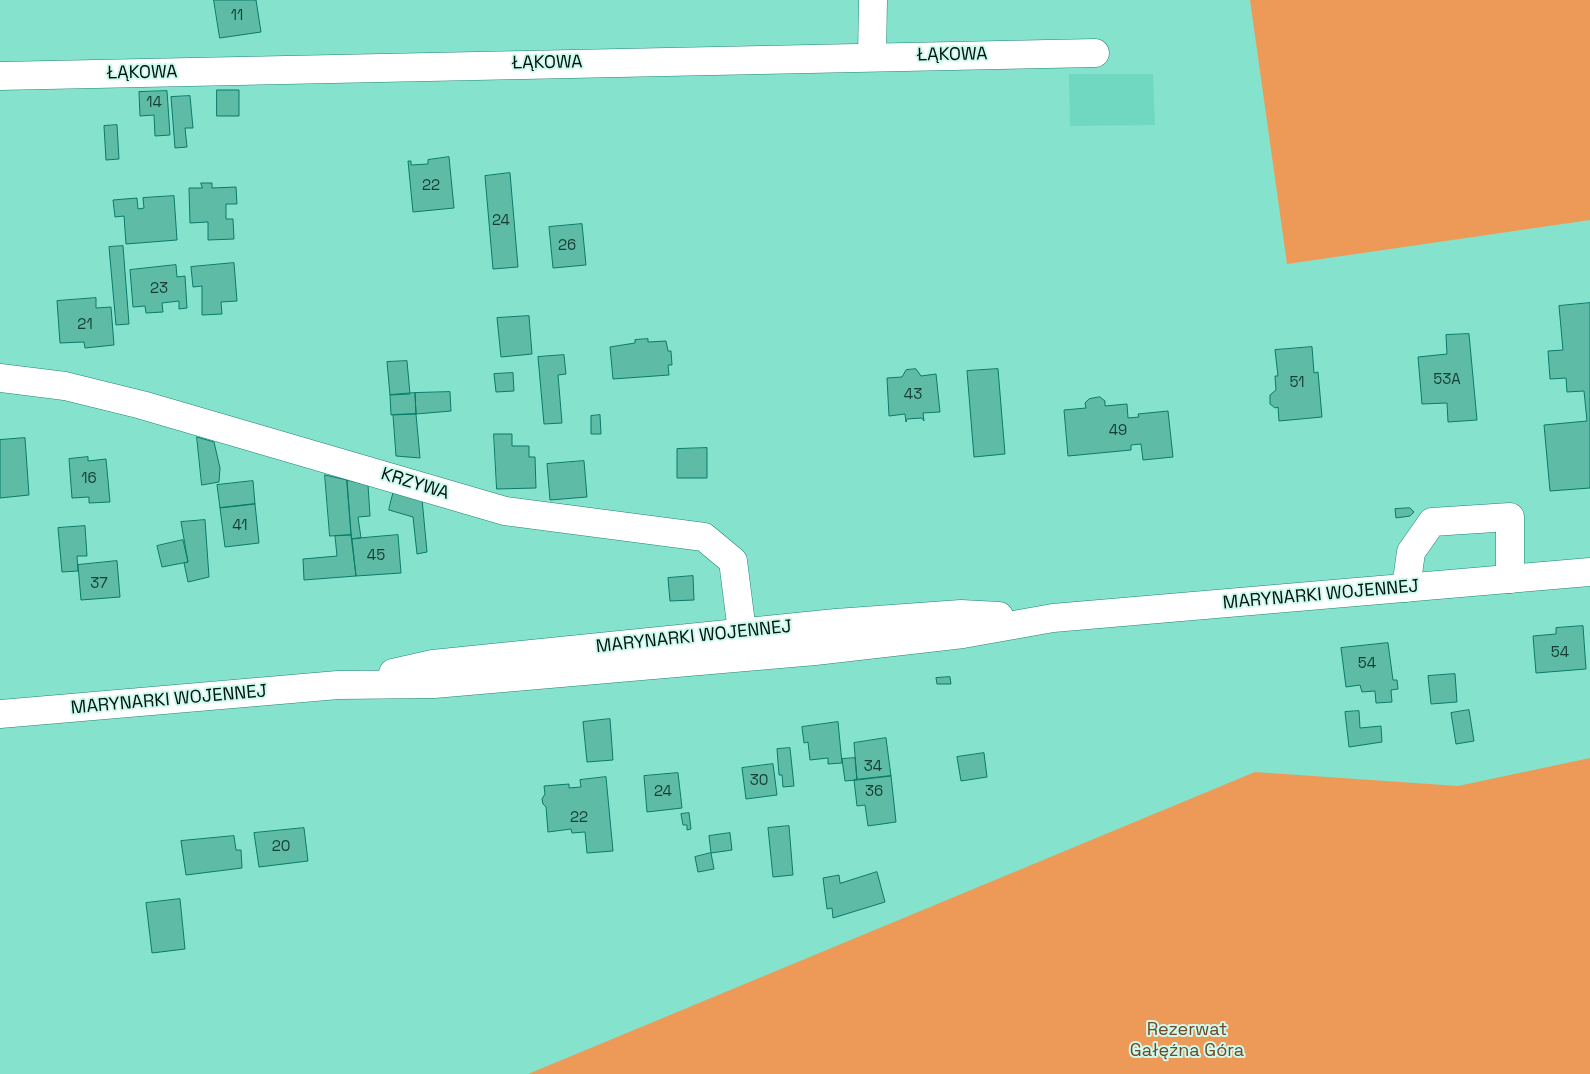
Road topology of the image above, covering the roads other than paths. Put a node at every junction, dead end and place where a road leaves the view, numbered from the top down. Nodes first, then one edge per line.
1 (873, 0) edge
2 (1095, 53) dead end
3 (872, 56) junction
4 (0, 76) edge
5 (0, 378) edge
6 (1590, 572) edge
7 (1510, 579) junction
8 (1406, 588) junction
9 (744, 644) junction
10 (0, 714) edge

1 - 3 street
2 - 3 street, ŁĄKOWA
3 - 4 street, ŁĄKOWA
5 - 9 street, KRZYWA
6 - 7 street, MARYNARKI WOJENNEJ
7 - 8 street, MARYNARKI WOJENNEJ
7 - 8 street
8 - 9 street, MARYNARKI WOJENNEJ
9 - 10 street, MARYNARKI WOJENNEJ

